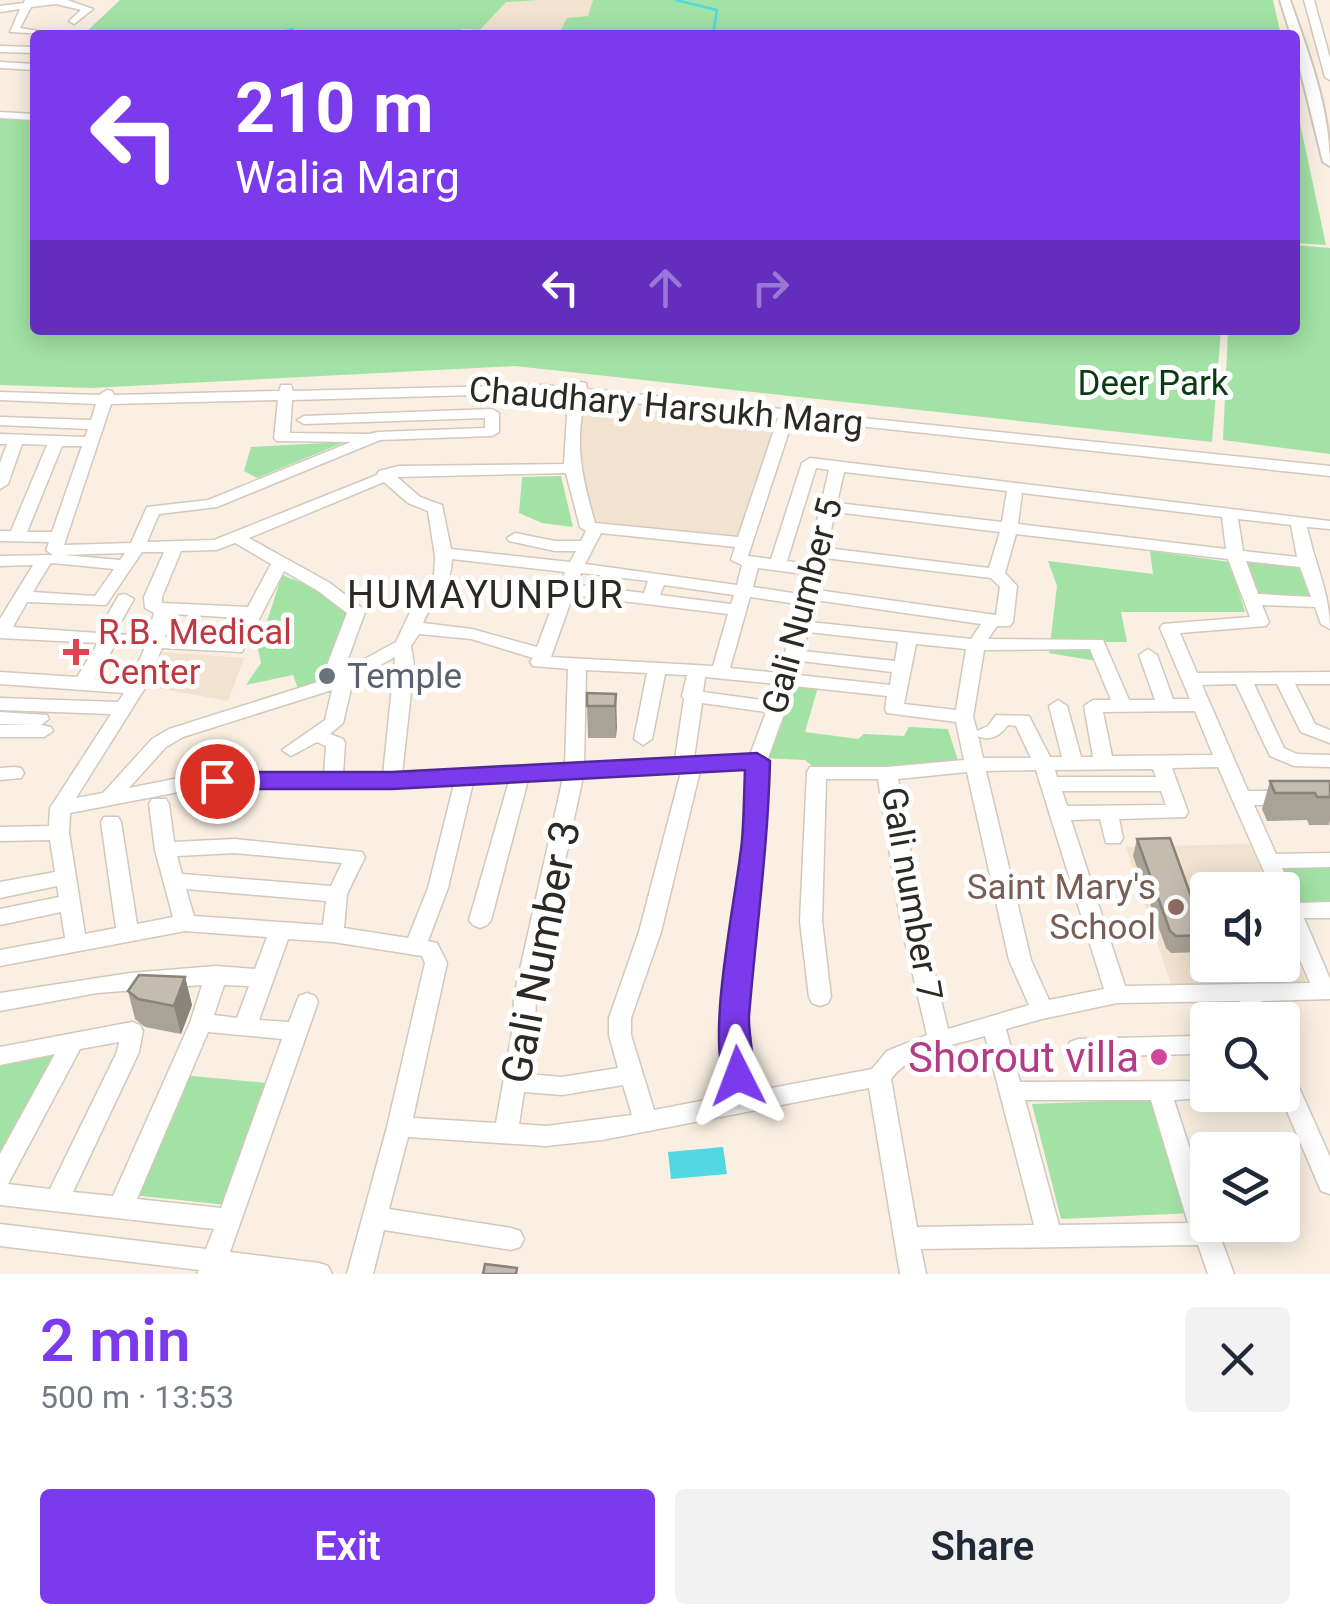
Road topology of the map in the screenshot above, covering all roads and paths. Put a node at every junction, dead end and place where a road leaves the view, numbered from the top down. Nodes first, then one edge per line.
1 (60, 0) edge
2 (1284, 0) edge
3 (1297, 0) edge
4 (1309, 0) edge
5 (31, 3) edge
6 (0, 9) edge
7 (1312, 15) junction
8 (1330, 16) edge
9 (74, 22) dead end
10 (1314, 28) junction
11 (1294, 30) edge
12 (1330, 30) edge
13 (30, 32) edge
14 (1325, 46) edge
15 (1300, 47) edge
16 (0, 49) edge
17 (30, 50) edge
18 (1328, 62) edge
19 (0, 65) edge
20 (30, 67) edge
21 (1330, 78) edge
22 (1330, 102) edge
23 (0, 114) edge
24 (30, 117) edge
25 (1330, 159) edge
26 (581, 389) junction
27 (285, 391) junction
28 (0, 393) edge
29 (106, 397) junction
30 (789, 411) junction
31 (304, 420) dead end
32 (0, 421) edge
33 (97, 425) junction
34 (492, 432) junction
35 (378, 436) junction
36 (8, 440) edge
37 (56, 442) junction
38 (90, 442) junction
39 (771, 458) junction
40 (790, 460) dead end
41 (838, 466) junction
42 (499, 468) junction
43 (572, 468) junction
44 (1330, 468) edge
45 (384, 474) junction
46 (0, 484) edge
47 (1015, 487) junction
48 (829, 507) junction
49 (1229, 513) junction
50 (1298, 521) junction
51 (1328, 524) edge
52 (596, 528) junction
53 (1009, 530) junction
54 (5, 537) edge
55 (236, 537) junction
56 (515, 538) dead end
57 (745, 542) junction
58 (588, 546) junction
59 (137, 548) junction
60 (173, 550) junction
61 (52, 551) junction
62 (443, 552) junction
63 (818, 552) junction
64 (1235, 554) junction
65 (752, 561) junction
66 (0, 562) edge
67 (1307, 563) junction
68 (778, 564) junction
69 (123, 565) junction
70 (279, 566) junction
71 (574, 568) junction
72 (814, 570) junction
73 (996, 574) junction
74 (657, 579) junction
75 (565, 590) junction
76 (22, 597) junction
77 (807, 597) junction
78 (126, 599) dead end
79 (1251, 599) junction
80 (650, 600) junction
81 (741, 600) junction
82 (1326, 603) edge
83 (164, 609) junction
84 (255, 613) junction
85 (992, 620) junction
86 (1330, 624) edge
87 (2, 626) edge
88 (800, 626) junction
89 (416, 628) junction
90 (908, 638) junction
91 (105, 640) junction
92 (156, 644) junction
93 (976, 645) junction
94 (402, 646) junction
95 (542, 655) junction
96 (793, 655) junction
97 (1148, 655) dead end
98 (577, 666) junction
99 (656, 668) junction
100 (900, 668) junction
101 (697, 670) junction
102 (720, 672) junction
103 (0, 678) edge
104 (788, 678) junction
105 (1330, 678) edge
106 (1192, 679) junction
107 (1242, 679) junction
108 (1283, 679) junction
109 (336, 681) junction
110 (68, 682) junction
111 (136, 688) junction
112 (895, 691) junction
113 (691, 696) junction
114 (0, 704) edge
115 (1122, 705) junction
116 (1166, 705) junction
117 (1203, 705) junction
118 (1058, 706) dead end
119 (123, 708) junction
120 (778, 708) junction
121 (0, 718) edge
122 (964, 718) junction
123 (0, 731) edge
124 (985, 733) dead end
125 (1330, 737) edge
126 (644, 739) dead end
127 (757, 761) junction
128 (1103, 761) junction
129 (1160, 761) junction
130 (1225, 761) junction
131 (1330, 761) edge
132 (1074, 762) junction
133 (1043, 763) junction
134 (688, 765) junction
135 (976, 766) junction
136 (574, 772) junction
137 (886, 772) junction
138 (520, 775) junction
139 (466, 778) junction
140 (392, 781) junction
141 (333, 782) junction
142 (1052, 784) junction
143 (1168, 784) junction
144 (110, 797) junction
145 (1244, 798) junction
146 (1330, 798) edge
147 (158, 804) dead end
148 (60, 808) junction
149 (1108, 812) junction
150 (1060, 813) junction
151 (110, 822) dead end
152 (0, 834) edge
153 (59, 834) junction
154 (1114, 838) dead end
155 (165, 850) junction
156 (1269, 860) junction
157 (1330, 860) edge
158 (1274, 872) edge
159 (66, 877) junction
160 (173, 881) junction
161 (0, 890) edge
162 (337, 894) junction
163 (70, 902) junction
164 (1300, 902) edge
165 (1330, 910) edge
166 (0, 917) edge
167 (480, 920) dead end
168 (184, 923) junction
169 (280, 931) junction
170 (1300, 931) edge
171 (127, 932) junction
172 (333, 934) junction
173 (76, 941) junction
174 (416, 944) junction
175 (0, 958) edge
176 (216, 974) junction
177 (262, 978) junction
178 (1327, 991) edge
179 (1248, 993) junction
180 (1117, 995) junction
181 (820, 997) dead end
182 (0, 1002) edge
183 (307, 1002) dead end
184 (1252, 1002) edge
185 (1042, 1010) junction
186 (200, 1022) junction
187 (993, 1023) junction
188 (245, 1027) junction
189 (297, 1032) junction
190 (939, 1040) junction
191 (73, 1041) junction
192 (1190, 1045) edge
193 (1078, 1048) dead end
194 (0, 1056) edge
195 (630, 1074) junction
196 (879, 1077) junction
197 (514, 1082) junction
198 (1010, 1091) junction
199 (1190, 1091) edge
200 (1160, 1092) junction
201 (740, 1104) junction
202 (1297, 1112) edge
203 (645, 1120) junction
204 (399, 1128) junction
205 (506, 1132) junction
206 (0, 1176) edge
207 (1190, 1183) edge
208 (1330, 1184) edge
209 (0, 1194) edge
210 (57, 1200) junction
211 (121, 1207) junction
212 (375, 1218) junction
213 (230, 1220) junction
214 (0, 1235) edge
215 (1049, 1236) junction
216 (1190, 1236) edge
217 (907, 1238) junction
218 (511, 1239) dead end
219 (1210, 1242) edge
220 (212, 1266) edge
221 (320, 1274) edge
222 (360, 1274) edge
223 (914, 1274) edge
224 (1222, 1274) edge

1 - 5 street
1 - 9 street
2 - 11 main road
3 - 22 main road
4 - 7 street
5 - 6 street
5 - 13 street
7 - 8 street
7 - 10 street
10 - 12 street
10 - 14 street
14 - 18 street
15 - 25 main road
16 - 17 street
18 - 21 street
19 - 20 street
23 - 24 street
26 - 27 street, Chaudhary Harsukh Marg
26 - 30 street, Chaudhary Harsukh Marg
26 - 43 street
27 - 29 street, Chaudhary Harsukh Marg
27 - 35 street
28 - 29 street, Chaudhary Harsukh Marg
29 - 33 street
30 - 39 street
30 - 44 street, Chaudhary Harsukh Marg
31 - 34 street
32 - 33 street
33 - 38 street
34 - 35 street
34 - 42 street
35 - 59 street
36 - 37 street
36 - 46 street
37 - 38 street
37 - 54 street
38 - 61 street
39 - 40 street
39 - 57 street
41 - 47 street
41 - 48 street, Gali Number 5
41 - 68 street
42 - 43 street
42 - 45 street
43 - 52 street
45 - 55 street
45 - 62 street
47 - 49 street
47 - 53 street
48 - 53 street
48 - 63 street, Gali Number 5
49 - 50 street
49 - 64 street
50 - 51 street
50 - 67 street
52 - 57 street
52 - 58 street
53 - 64 street
53 - 73 street
54 - 61 street
55 - 60 street
55 - 70 street
56 - 58 street
57 - 65 street
58 - 71 street
59 - 60 street
59 - 61 street
59 - 69 street
60 - 83 street
61 - 66 street
61 - 69 street
61 - 76 street
62 - 71 street
62 - 89 street
63 - 72 street, Gali Number 5
63 - 73 street
64 - 67 street
64 - 79 street
65 - 68 street
65 - 81 street
67 - 82 street
68 - 72 street
69 - 76 street
70 - 84 street
70 - 109 street
71 - 74 street
71 - 75 street
72 - 77 street, Gali Number 5
73 - 85 street
74 - 80 street
74 - 81 street
75 - 80 street
75 - 95 street
76 - 87 street
77 - 81 street
77 - 85 street
77 - 88 street, Gali Number 5
78 - 91 street
79 - 82 street
79 - 106 street
80 - 81 street
81 - 102 street
82 - 86 street
83 - 84 street
83 - 92 street
84 - 92 street
85 - 93 street
87 - 91 street
88 - 90 street
88 - 96 street, Gali Number 5
89 - 94 street
89 - 95 street
90 - 93 street
90 - 100 street
91 - 92 street
91 - 110 street
92 - 111 street
93 - 115 street
93 - 122 street
94 - 109 street
94 - 140 street
95 - 98 street
96 - 100 street
96 - 104 street, Gali Number 5
97 - 116 street
98 - 99 street
98 - 136 street, Gali Number 3
99 - 101 street
99 - 126 street
100 - 112 street
101 - 102 street
101 - 113 street
102 - 104 street
103 - 110 street
104 - 112 street
104 - 120 street, Gali Number 5
105 - 108 street
106 - 107 street
106 - 117 street
107 - 108 street
107 - 131 street
108 - 125 street
109 - 141 street
109 - 144 street
110 - 111 street
111 - 119 street
112 - 122 street
113 - 120 street
113 - 134 street
114 - 119 street
115 - 116 street
115 - 128 street
116 - 117 street
117 - 130 street
118 - 132 street
119 - 148 street
120 - 127 street, Gali Number 5
121 - 123 street
122 - 135 street
124 - 133 street
127 - 134 street
127 - 201 street, Gali Number 5
128 - 129 street, Gali number 7
128 - 132 street, Gali number 7
129 - 130 street, Gali number 7
129 - 143 street
130 - 145 street
132 - 133 street, Gali number 7
133 - 135 street, Gali number 7
133 - 142 street
134 - 136 street
134 - 195 street
135 - 137 street, Gali number 7
135 - 185 street
136 - 138 street
136 - 197 street, Gali Number 3
137 - 181 street
137 - 190 street, Gali number 7
138 - 139 street
138 - 167 street
139 - 140 street
139 - 174 street
140 - 141 street
141 - 144 street
142 - 143 street
142 - 150 street
143 - 149 street
144 - 148 street
145 - 146 street
145 - 156 street
147 - 155 street
148 - 153 street
149 - 150 street
149 - 154 street
150 - 180 street
151 - 171 street
152 - 153 street
153 - 159 street
155 - 160 street
155 - 162 street
156 - 157 street
156 - 158 street
159 - 161 street
159 - 163 street
160 - 162 street
160 - 168 street
162 - 172 street
163 - 166 street
163 - 173 street
164 - 165 street
168 - 169 street
168 - 171 street
169 - 172 street
169 - 177 street
170 - 178 street
171 - 173 street
172 - 174 street
173 - 175 street
174 - 204 street
176 - 177 street
176 - 182 street
176 - 186 street
177 - 188 street
178 - 179 street
179 - 180 street
179 - 184 street
180 - 185 street
183 - 189 street
185 - 187 street
186 - 188 street
186 - 211 street
187 - 190 street
187 - 198 street
188 - 189 street
189 - 213 street
190 - 196 street
191 - 194 street
191 - 206 street
191 - 210 street
192 - 193 street
195 - 197 street
195 - 203 street
196 - 201 street
196 - 217 street
197 - 205 street, Gali Number 3
198 - 200 street
198 - 215 street
199 - 200 street
200 - 207 street
201 - 203 street
202 - 208 street
203 - 205 street
204 - 205 street
204 - 212 street
209 - 210 street
210 - 211 street
211 - 213 street
212 - 218 street
212 - 222 street
213 - 220 street
214 - 220 street
215 - 216 street
215 - 217 street
217 - 223 street
219 - 224 street
220 - 221 street

